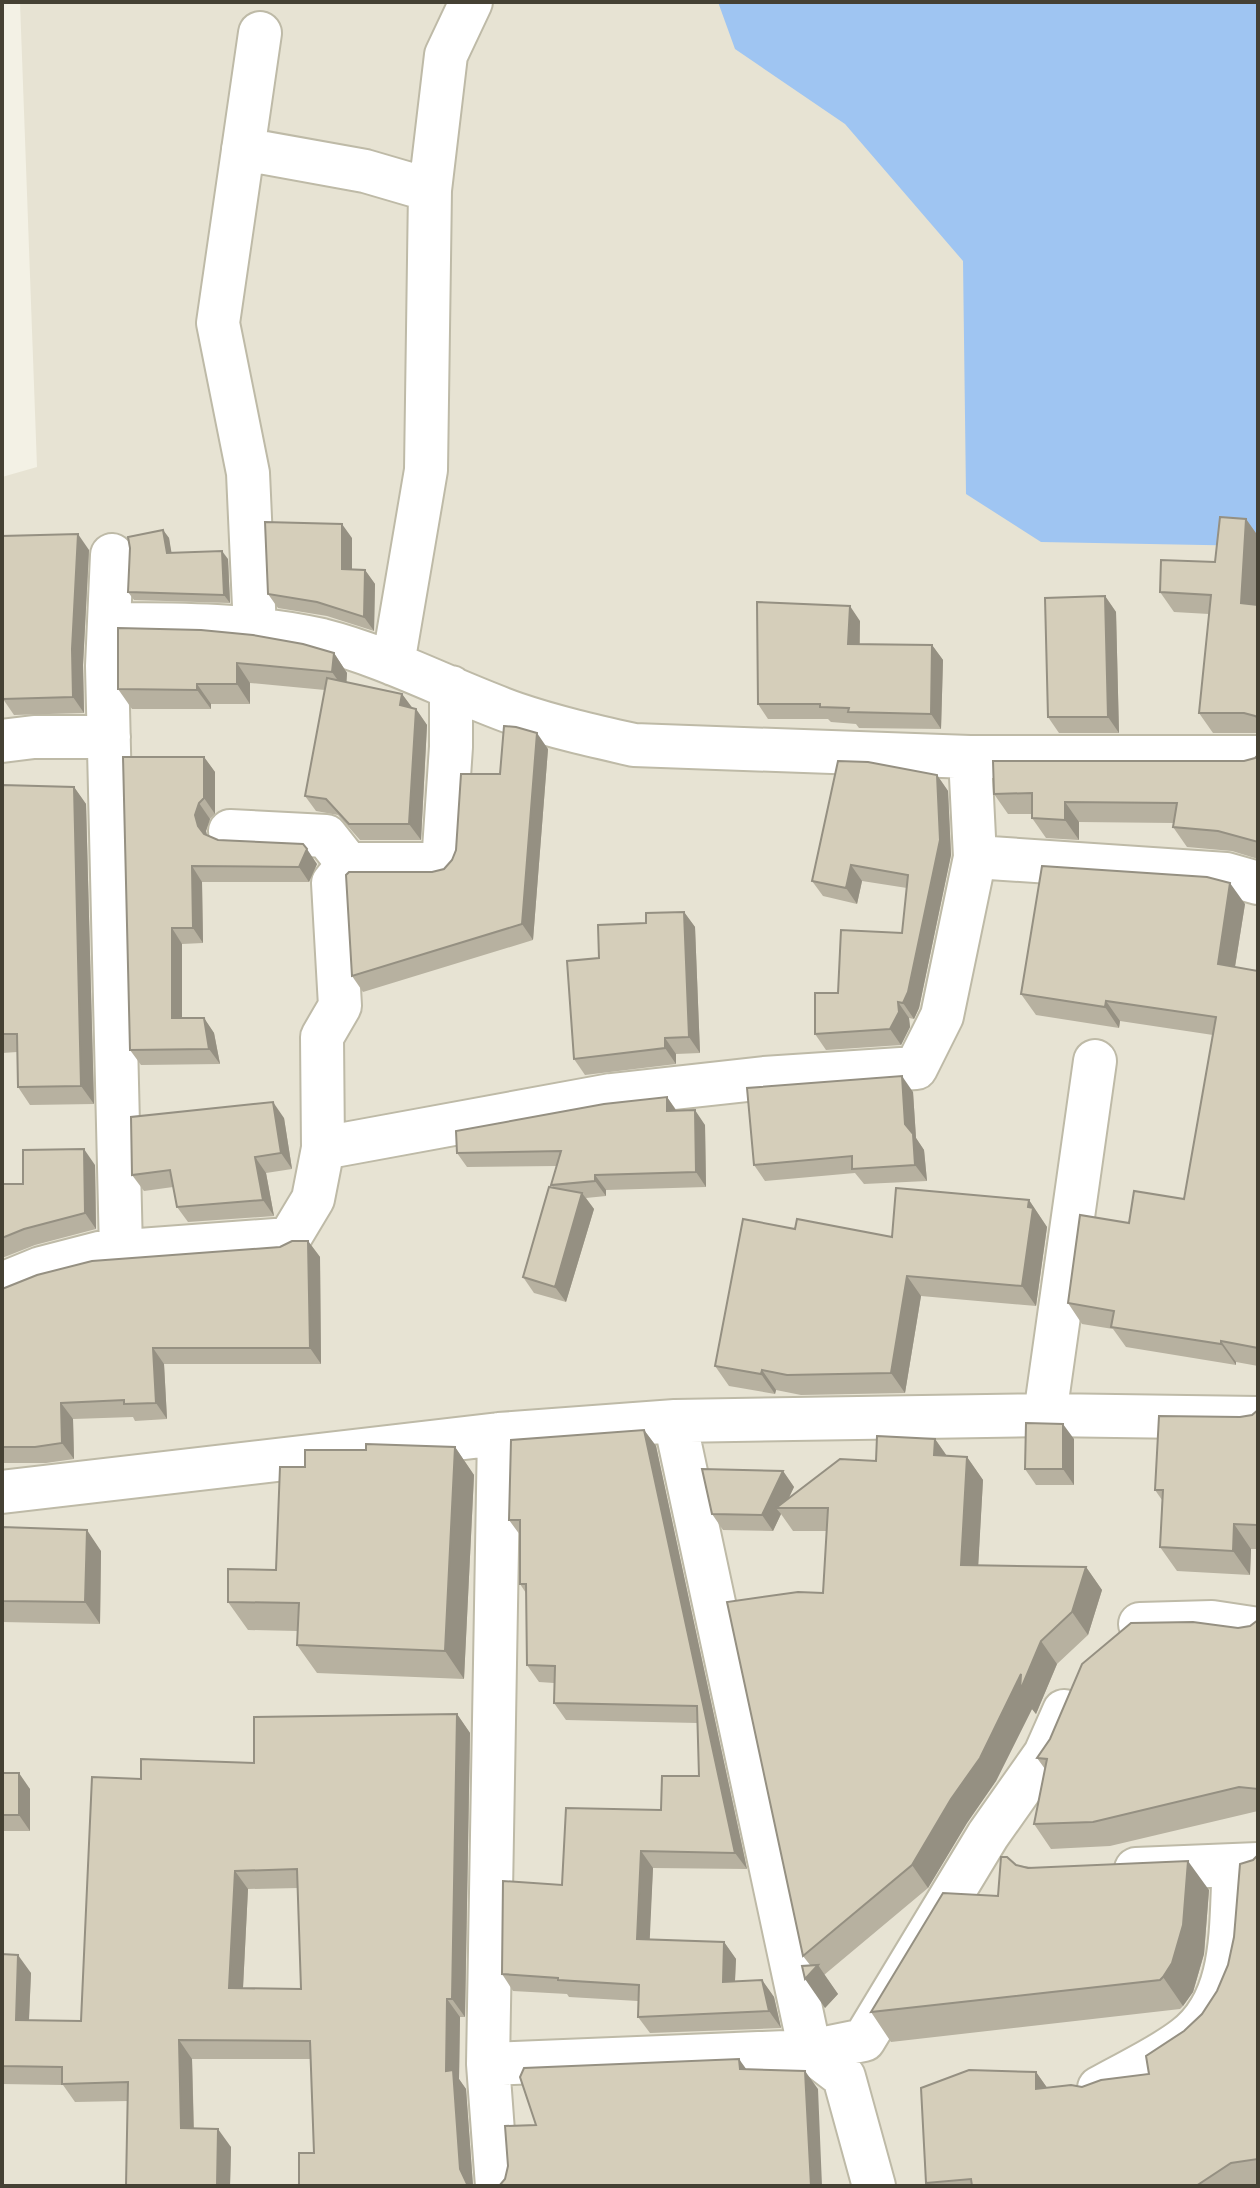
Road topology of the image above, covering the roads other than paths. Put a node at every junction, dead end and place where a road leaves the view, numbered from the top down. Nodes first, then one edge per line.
1 (471, 2) edge
2 (260, 33) dead end
3 (243, 149) junction
4 (430, 190) junction
5 (112, 555) dead end
6 (109, 624) junction
7 (255, 629) junction
8 (393, 664) junction
9 (451, 687) junction
10 (109, 737) junction
11 (2, 741) edge
12 (970, 757) junction
13 (1258, 757) edge
14 (230, 831) dead end
15 (975, 857) junction
16 (348, 864) junction
17 (1258, 883) edge
18 (1095, 1061) dead end
19 (323, 1148) junction
20 (121, 1250) junction
21 (2, 1284) edge
22 (1045, 1415) junction
23 (1258, 1418) edge
24 (675, 1421) junction
25 (499, 1434) junction
26 (2, 1492) edge
27 (1258, 1629) edge
28 (1115, 1644) edge
29 (1079, 1674) edge
30 (1246, 1864) edge
31 (1094, 1871) edge
32 (810, 2051) junction
33 (488, 2064) junction
34 (1099, 2088) edge
35 (497, 2186) edge
36 (874, 2186) edge

1 - 4 street
2 - 3 street
3 - 4 street
3 - 7 street
4 - 8 street
5 - 6 street
6 - 7 street
6 - 10 street
7 - 8 street
8 - 9 street
9 - 12 street
9 - 16 street
10 - 11 street
10 - 20 street
12 - 13 street
12 - 15 street
14 - 16 street
15 - 17 street
15 - 19 street
16 - 19 street
18 - 22 street
19 - 20 street
20 - 21 street
22 - 23 street
22 - 24 street
24 - 25 street
24 - 32 street
25 - 26 street
25 - 33 street
27 - 28 street
29 - 32 street
30 - 31 street
30 - 34 street
32 - 33 street
32 - 36 street
33 - 35 street

